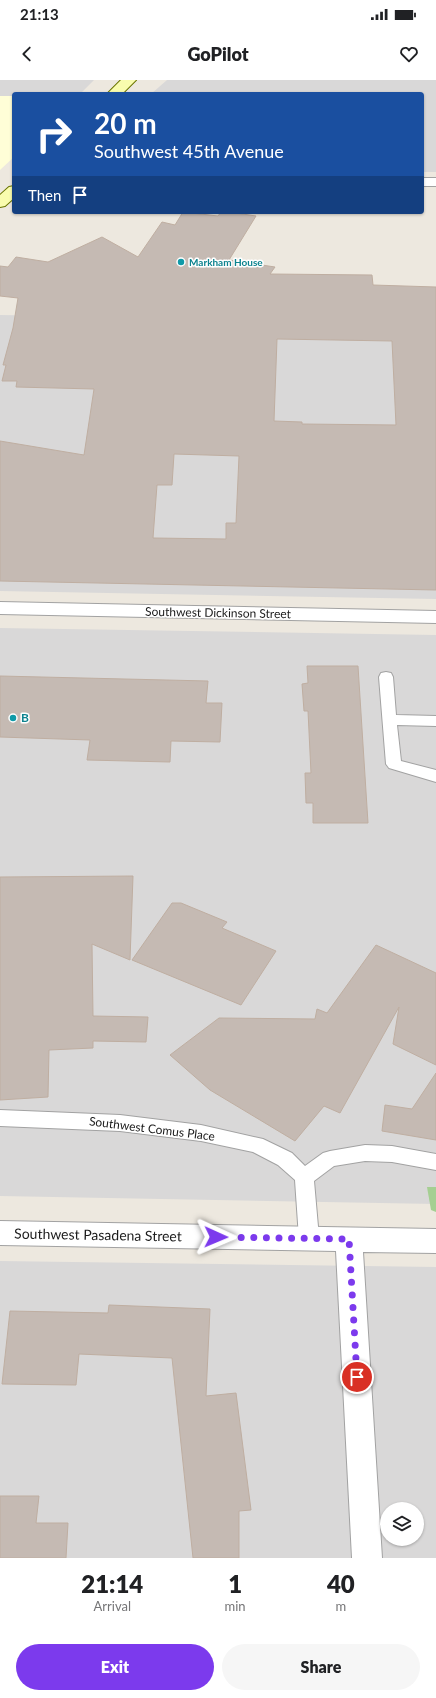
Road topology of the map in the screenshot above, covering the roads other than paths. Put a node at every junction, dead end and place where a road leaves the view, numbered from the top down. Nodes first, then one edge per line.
1 (129, 80) edge
2 (116, 92) edge
3 (424, 182) edge
4 (436, 182) edge
5 (12, 192) edge
6 (0, 203) edge
7 (0, 608) edge
8 (436, 618) edge
9 (386, 677) dead end
10 (389, 720) junction
11 (436, 721) edge
12 (436, 776) edge
13 (0, 1118) edge
14 (436, 1162) edge
15 (304, 1177) junction
16 (0, 1233) edge
17 (309, 1238) junction
18 (349, 1239) junction
19 (436, 1241) edge
20 (367, 1558) edge

1 - 2 main road
3 - 4 street
5 - 6 main road
7 - 8 street, Southwest Dickinson Street
9 - 10 lane
10 - 11 lane
10 - 12 lane
13 - 15 lane, Southwest Comus Place
14 - 15 lane
15 - 17 lane
16 - 17 street, Southwest Pasadena Street
17 - 18 street, Southwest Pasadena Street
18 - 19 street, Southwest Pasadena Street
18 - 20 street

